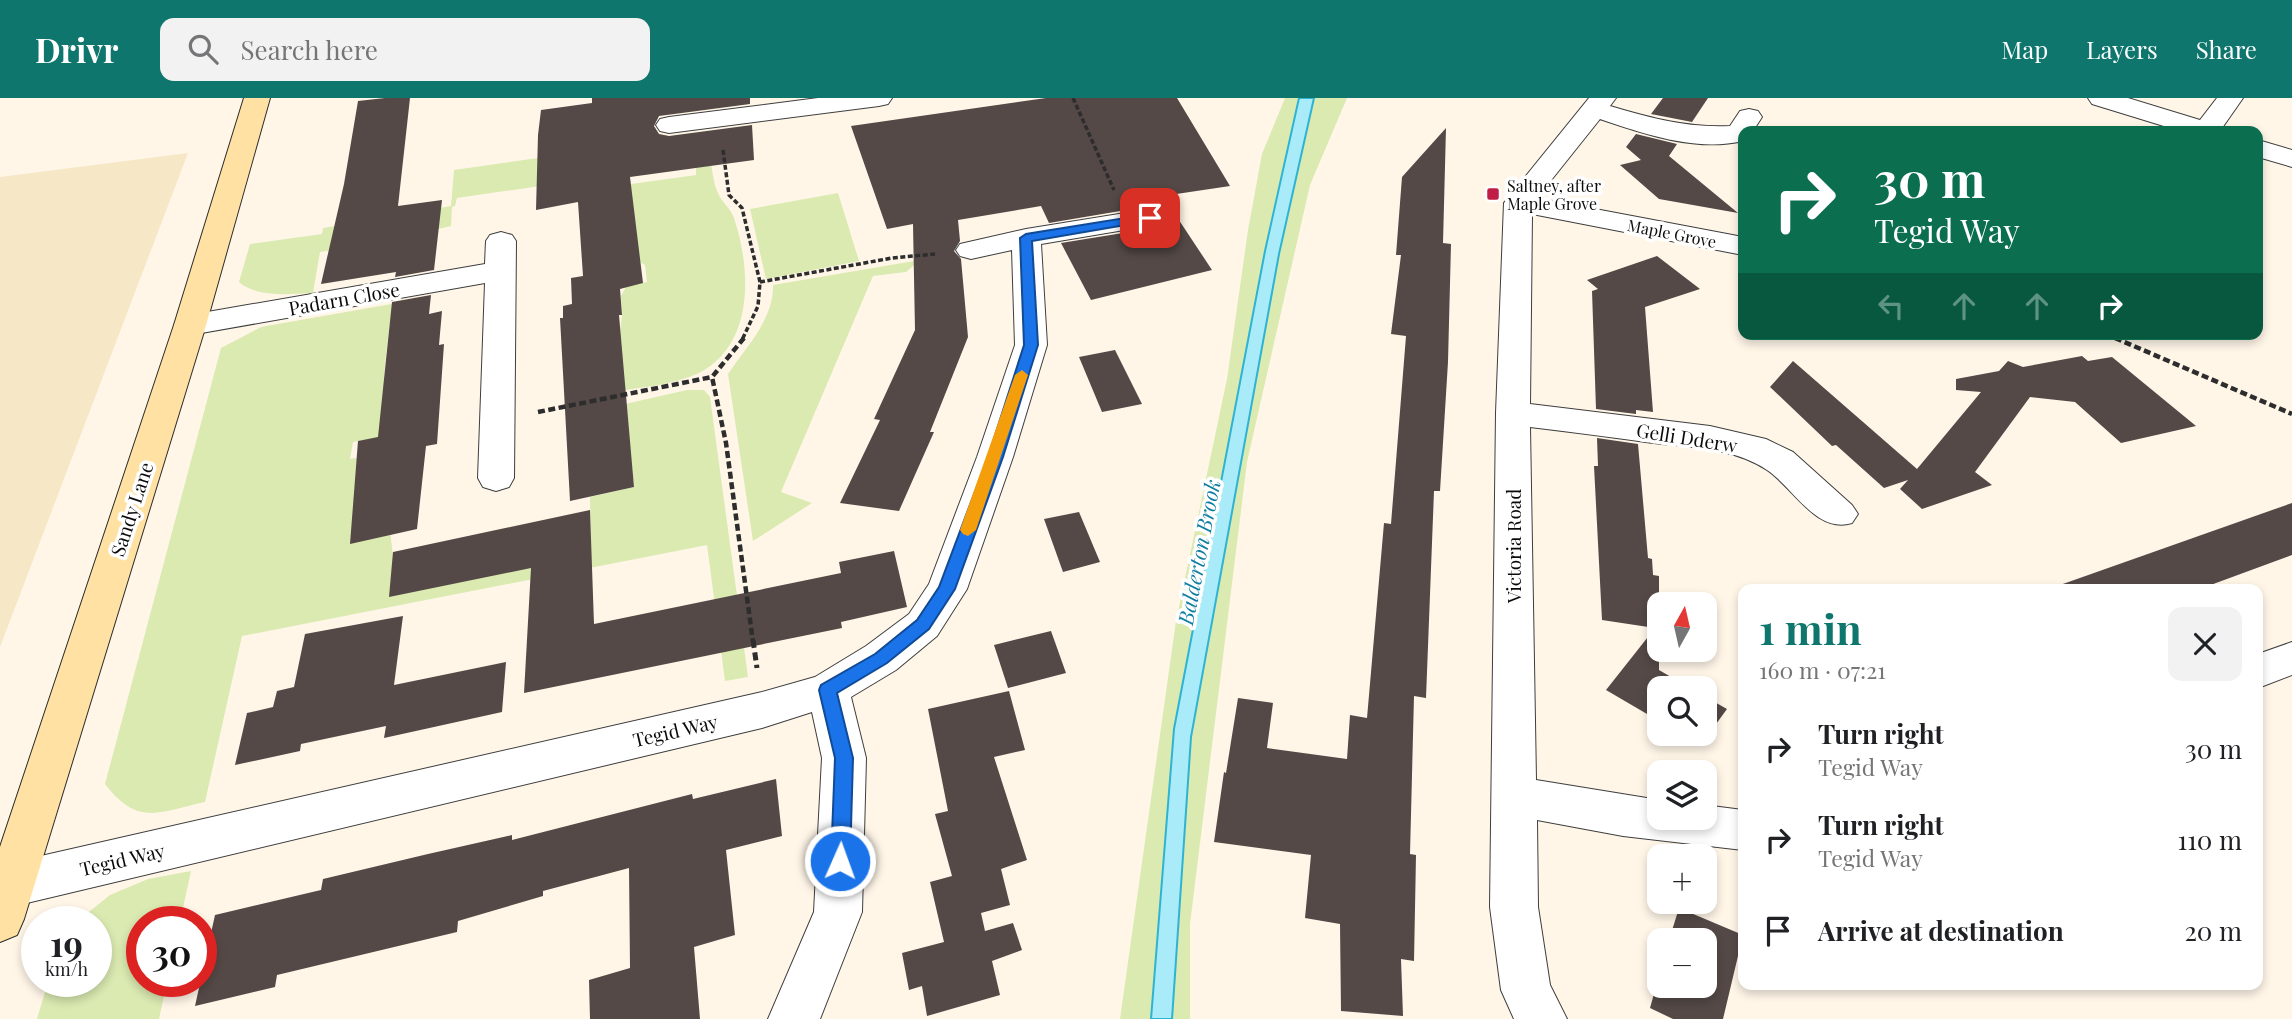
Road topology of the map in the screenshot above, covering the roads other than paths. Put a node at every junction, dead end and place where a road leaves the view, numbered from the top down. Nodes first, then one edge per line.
1 (257, 98) edge
2 (879, 98) edge
3 (2101, 98) edge
4 (2230, 98) edge
5 (1599, 104) edge
6 (1749, 117) dead end
7 (668, 125) dead end
8 (1743, 126) edge
9 (2190, 126) edge
10 (2210, 126) edge
11 (1738, 134) edge
12 (2263, 150) edge
13 (2292, 159) edge
14 (1518, 203) junction
15 (1139, 219) road end
16 (1026, 238) junction
17 (1738, 245) edge
18 (971, 250) road end
19 (190, 324) junction
20 (1513, 413) junction
21 (496, 478) dead end
22 (1839, 514) dead end
23 (2292, 658) edge
24 (2263, 669) edge
25 (828, 690) junction
26 (1514, 796) junction
27 (1738, 829) edge
28 (5, 902) edge
29 (794, 1019) edge
30 (1541, 1019) edge

1 - 19 street, Sandy Lane
2 - 7 street
3 - 9 street
4 - 10 street
5 - 11 street
5 - 14 street
6 - 8 street
12 - 13 street
14 - 17 street, Maple Grove
14 - 20 street, Victoria Road
15 - 16 street
16 - 18 street
16 - 25 street, Tegid Way
19 - 21 street, Padarn Close
19 - 28 street, Sandy Lane
20 - 22 street, Gelli Dderw
20 - 26 street, Victoria Road
23 - 24 street
25 - 28 street, Tegid Way
25 - 29 street
26 - 27 street
26 - 30 street, Victoria Road

